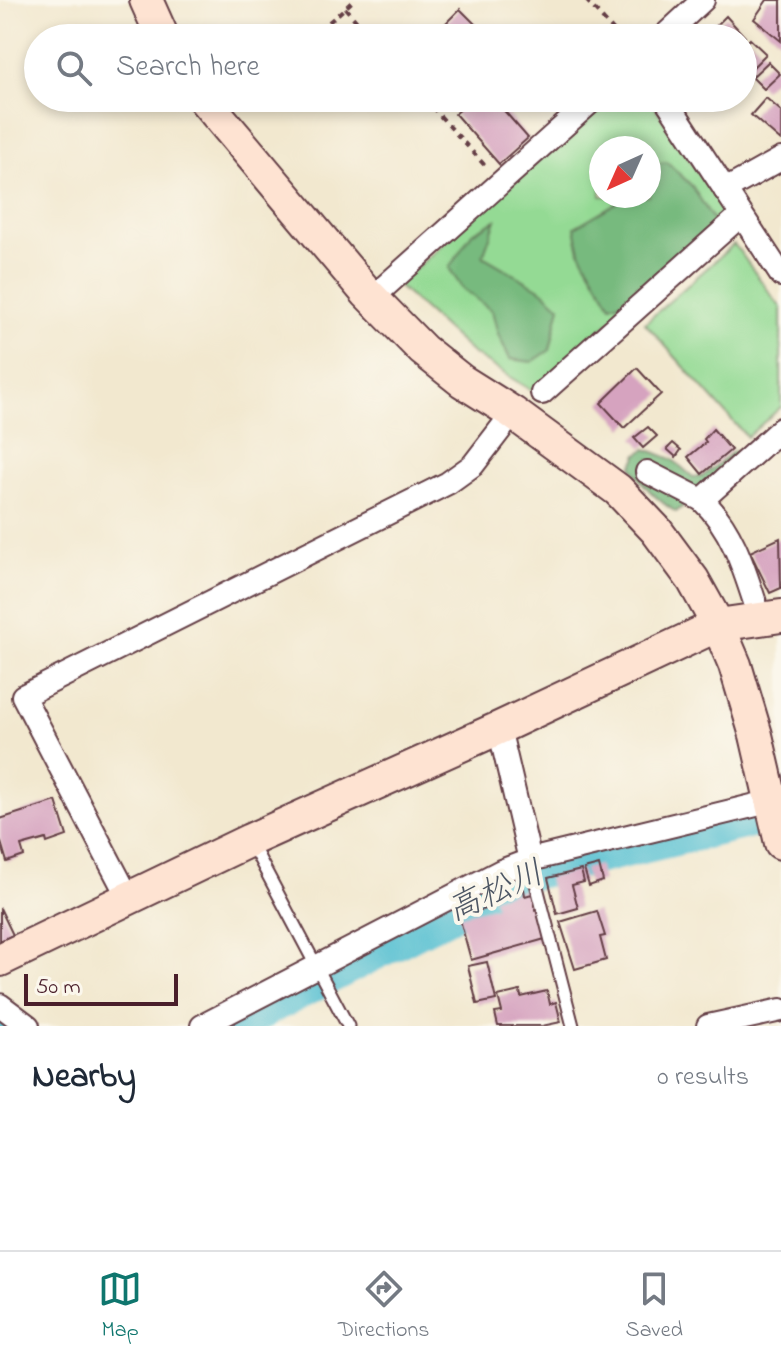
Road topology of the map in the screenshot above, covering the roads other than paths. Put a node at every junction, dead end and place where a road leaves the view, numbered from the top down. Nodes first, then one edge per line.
1 (146, 0) edge
2 (703, 0) edge
3 (157, 24) edge
4 (677, 24) edge
5 (215, 112) edge
6 (579, 112) edge
7 (674, 112) edge
8 (781, 159) edge
9 (725, 190) junction
10 (741, 215) junction
11 (781, 275) edge
12 (372, 298) junction
13 (542, 393) dead end
14 (513, 413) junction
15 (781, 429) edge
16 (647, 472) dead end
17 (702, 500) junction
18 (770, 617) edge
19 (718, 625) junction
20 (499, 728) junction
21 (777, 815) edge
22 (250, 840) junction
23 (533, 870) junction
24 (128, 897) junction
25 (0, 960) edge
26 (320, 973) junction
27 (0, 1005) edge
28 (781, 1010) edge
29 (28, 1026) edge
30 (202, 1026) edge
31 (348, 1026) edge
32 (573, 1026) edge
33 (708, 1026) edge

1 - 3 street
2 - 4 street
5 - 12 street
6 - 12 street
7 - 9 street
8 - 9 street
9 - 10 street
10 - 11 street
10 - 13 street
12 - 14 street
14 - 19 street
14 - 24 street
15 - 17 street
16 - 17 street
17 - 18 street
18 - 19 street
19 - 20 street
19 - 21 street
20 - 22 street
20 - 23 street
21 - 23 street
22 - 24 street
22 - 26 lane
23 - 26 street
23 - 32 lane
24 - 25 street
26 - 30 street
26 - 31 lane
27 - 29 street
28 - 33 street

